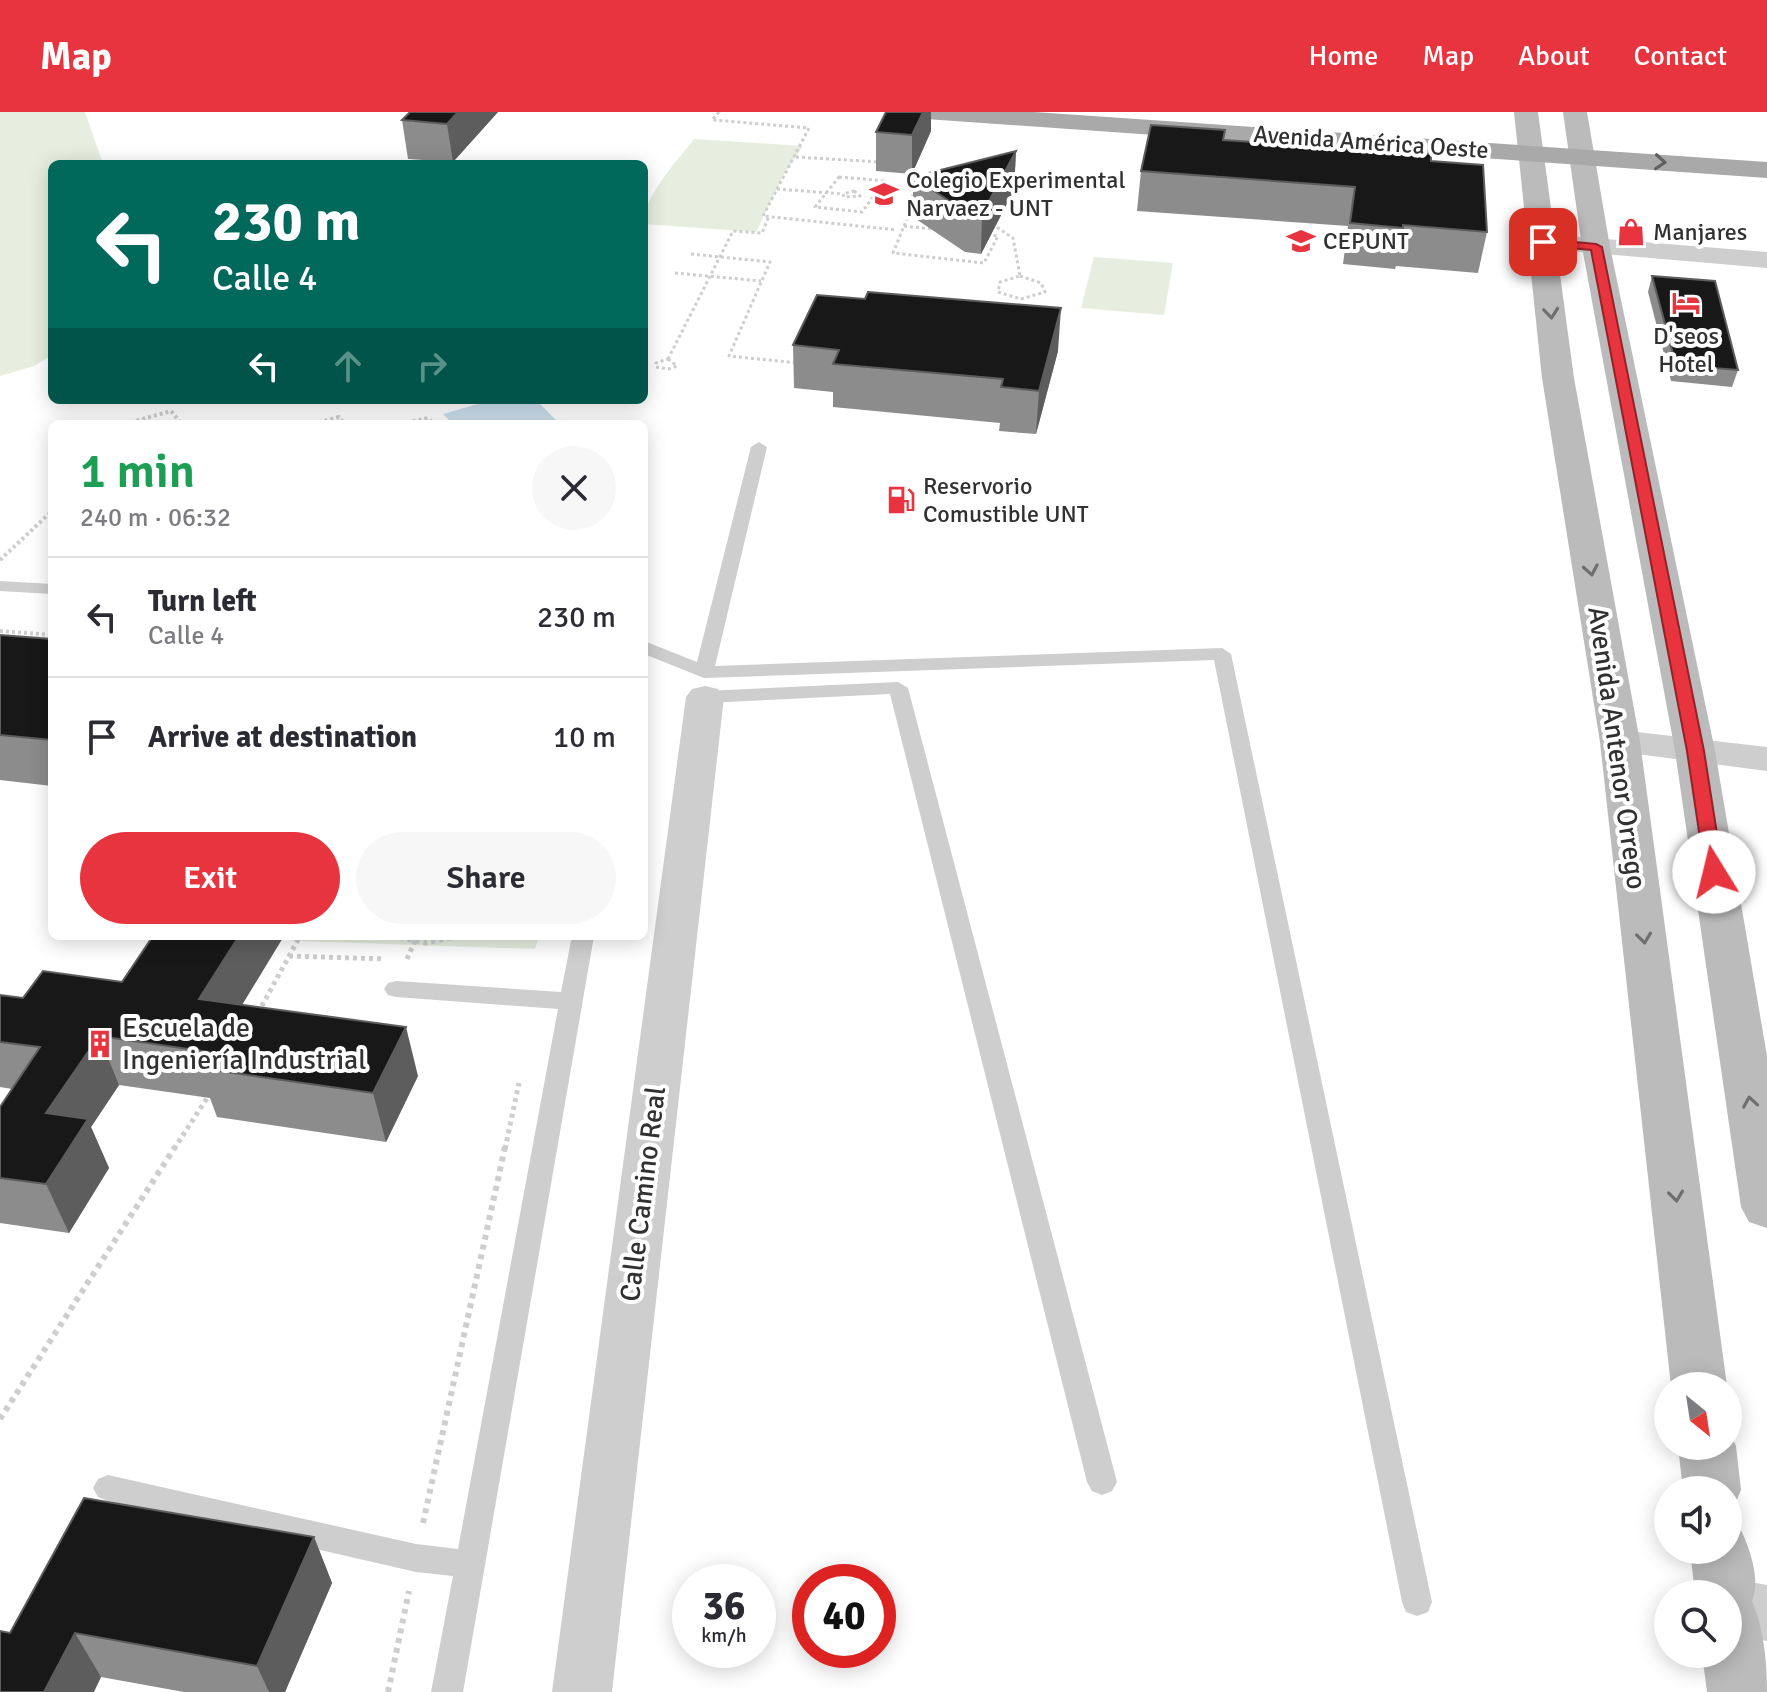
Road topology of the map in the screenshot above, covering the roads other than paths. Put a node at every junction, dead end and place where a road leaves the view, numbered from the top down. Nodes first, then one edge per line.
1 (926, 112) edge
2 (1243, 112) edge
3 (1529, 131) edge
4 (1579, 134) edge
5 (1767, 148) edge
6 (1767, 170) edge
7 (1543, 242) junction
8 (1596, 247) junction
9 (1767, 260) edge
10 (759, 447) dead end
11 (0, 586) edge
12 (48, 589) edge
13 (648, 650) edge
14 (704, 685) junction
15 (1620, 742) junction
16 (1695, 751) junction
17 (1767, 759) edge
18 (582, 940) edge
19 (396, 989) dead end
20 (570, 1001) junction
21 (1767, 1207) edge
22 (1697, 1372) edge
23 (1102, 1482) dead end
24 (108, 1488) dead end
25 (468, 1564) junction
26 (1417, 1602) dead end
27 (1742, 1609) edge
28 (1767, 1613) edge
29 (1736, 1668) edge
30 (447, 1692) edge
31 (582, 1692) edge
32 (1739, 1692) edge

1 - 3 main road, Avenida América Oeste
2 - 3 main road, Avenida América Oeste
3 - 4 main road, Avenida América Oeste
3 - 7 street, Avenida Antenor Orrego
4 - 5 main road, Avenida América Oeste
4 -> 6 main road, Avenida América Oeste
4 - 8 street
7 - 8 street
7 -> 15 street, Avenida Antenor Orrego
8 - 9 street
8 - 16 street
10 - 14 lane
11 - 12 lane
13 - 14 lane
14 - 23 lane
14 - 26 lane
14 - 31 street, Calle Camino Real
15 - 16 street
15 -> 22 street, Avenida Antenor Orrego
16 - 17 street
21 -> 16 street
18 - 20 lane
19 - 20 lane
20 - 25 lane
24 - 25 lane
25 - 30 lane
27 - 28 street
29 - 32 street

